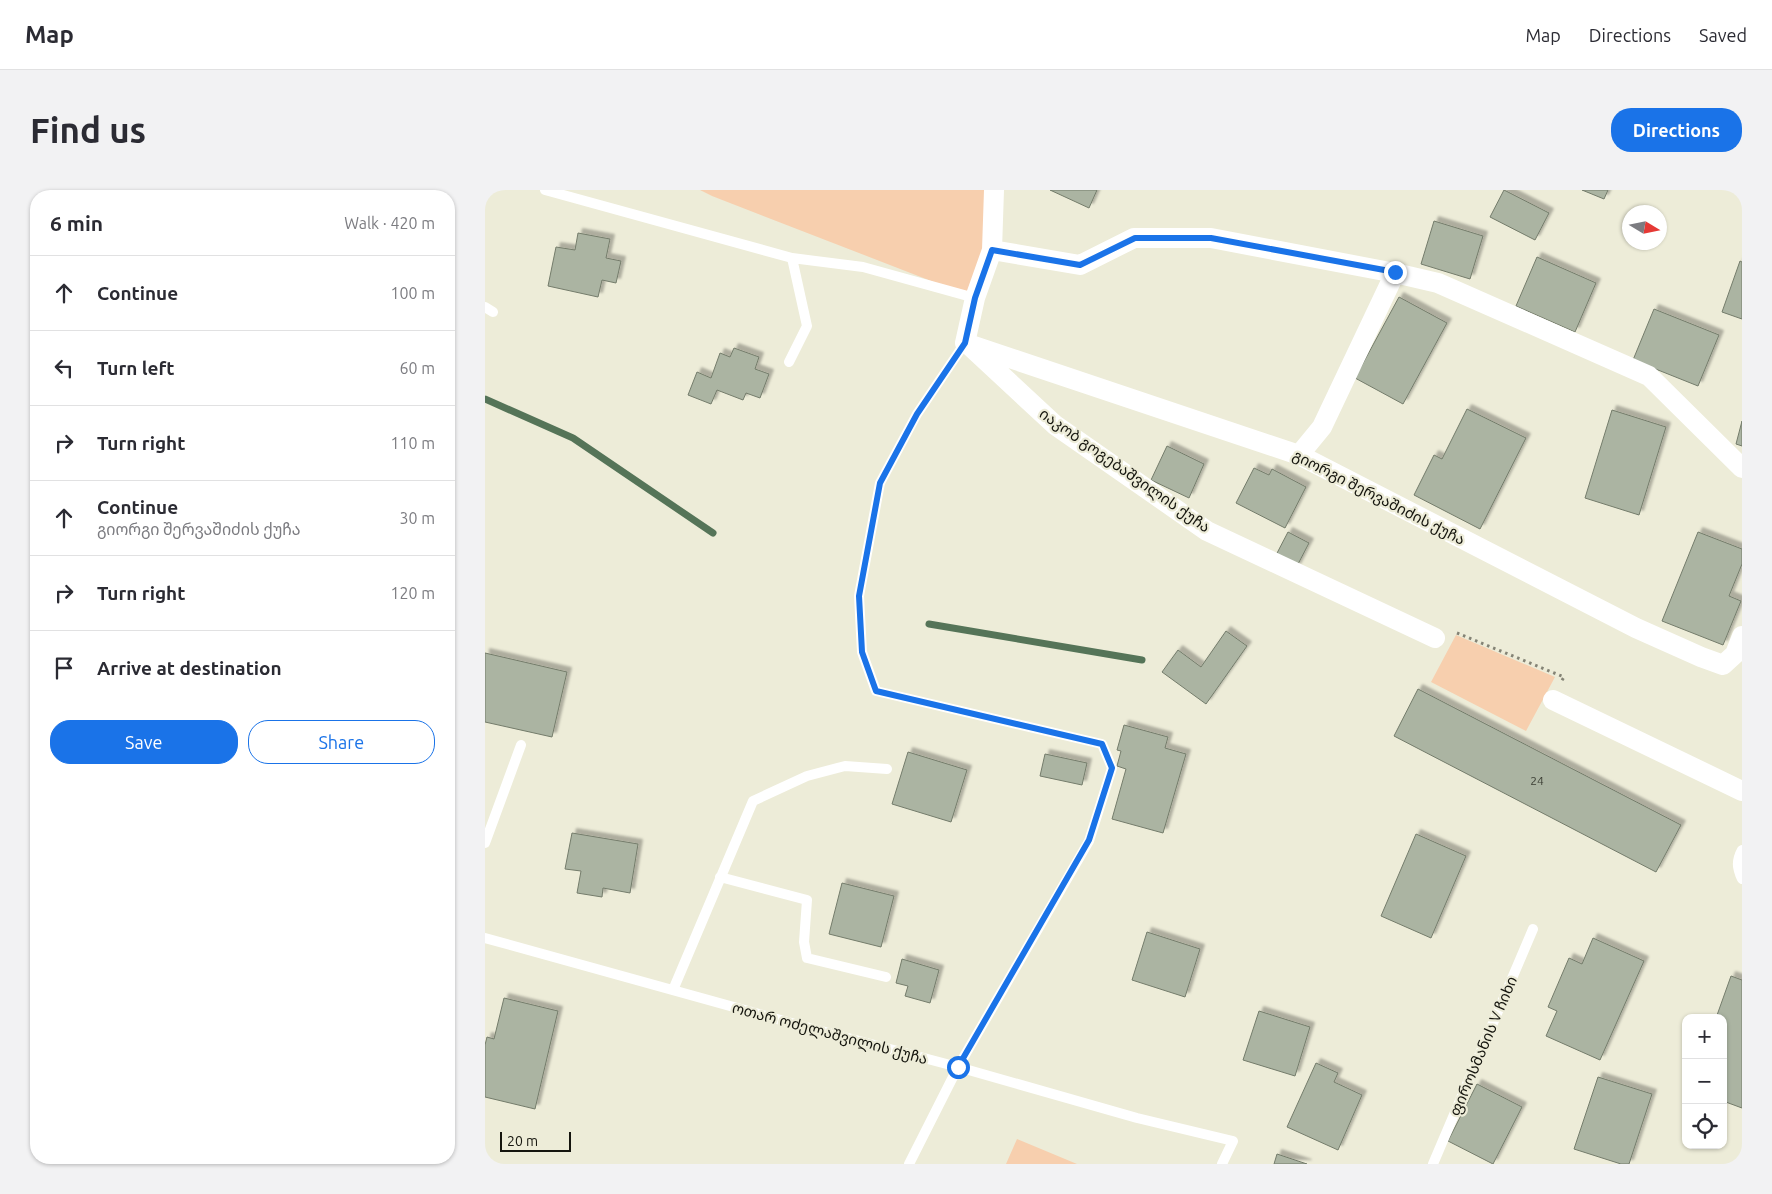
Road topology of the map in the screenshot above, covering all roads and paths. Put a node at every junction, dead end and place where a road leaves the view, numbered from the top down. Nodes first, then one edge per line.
1 (545, 190) edge
2 (994, 190) edge
3 (992, 250) junction
4 (792, 258) junction
5 (1395, 272) junction
6 (975, 298) junction
7 (965, 343) junction
8 (789, 362) dead end
9 (1299, 455) junction
10 (1742, 468) edge
11 (1444, 635) joint
12 (1742, 636) edge
13 (1553, 700) joint
14 (521, 745) dead end
15 (887, 769) dead end
16 (1742, 791) edge
17 (485, 843) edge
18 (1742, 850) edge
19 (720, 877) junction
20 (1742, 879) edge
21 (1533, 929) dead end
22 (485, 938) edge
23 (887, 977) dead end
24 (673, 990) junction
25 (958, 1067) junction
26 (909, 1164) edge
27 (1222, 1164) edge
28 (1433, 1164) edge

1 - 4 lane
2 - 3 street
3 - 5 street
3 - 6 street
4 - 6 lane
4 - 8 lane
5 - 9 street
5 - 10 street
6 - 7 street
7 - 9 street, გიორგი შერვაშიძის ქუჩა
7 - 11 street, იაკობ გოგებაშვილის ქუჩა
7 - 25 lane
9 - 12 street, გიორგი შერვაშიძის ქუჩა
11 - 13 path
13 - 16 street
14 - 17 lane
15 - 19 lane
18 - 20 lane
19 - 23 lane
19 - 24 lane
21 - 28 lane, ფიროსმანის V ჩიხი
22 - 24 lane, ოთარ ოძელაშვილის ქუჩა
24 - 25 lane, ოთარ ოძელაშვილის ქუჩა
25 - 26 lane
25 - 27 lane, ოთარ ოძელაშვილის ქუჩა

